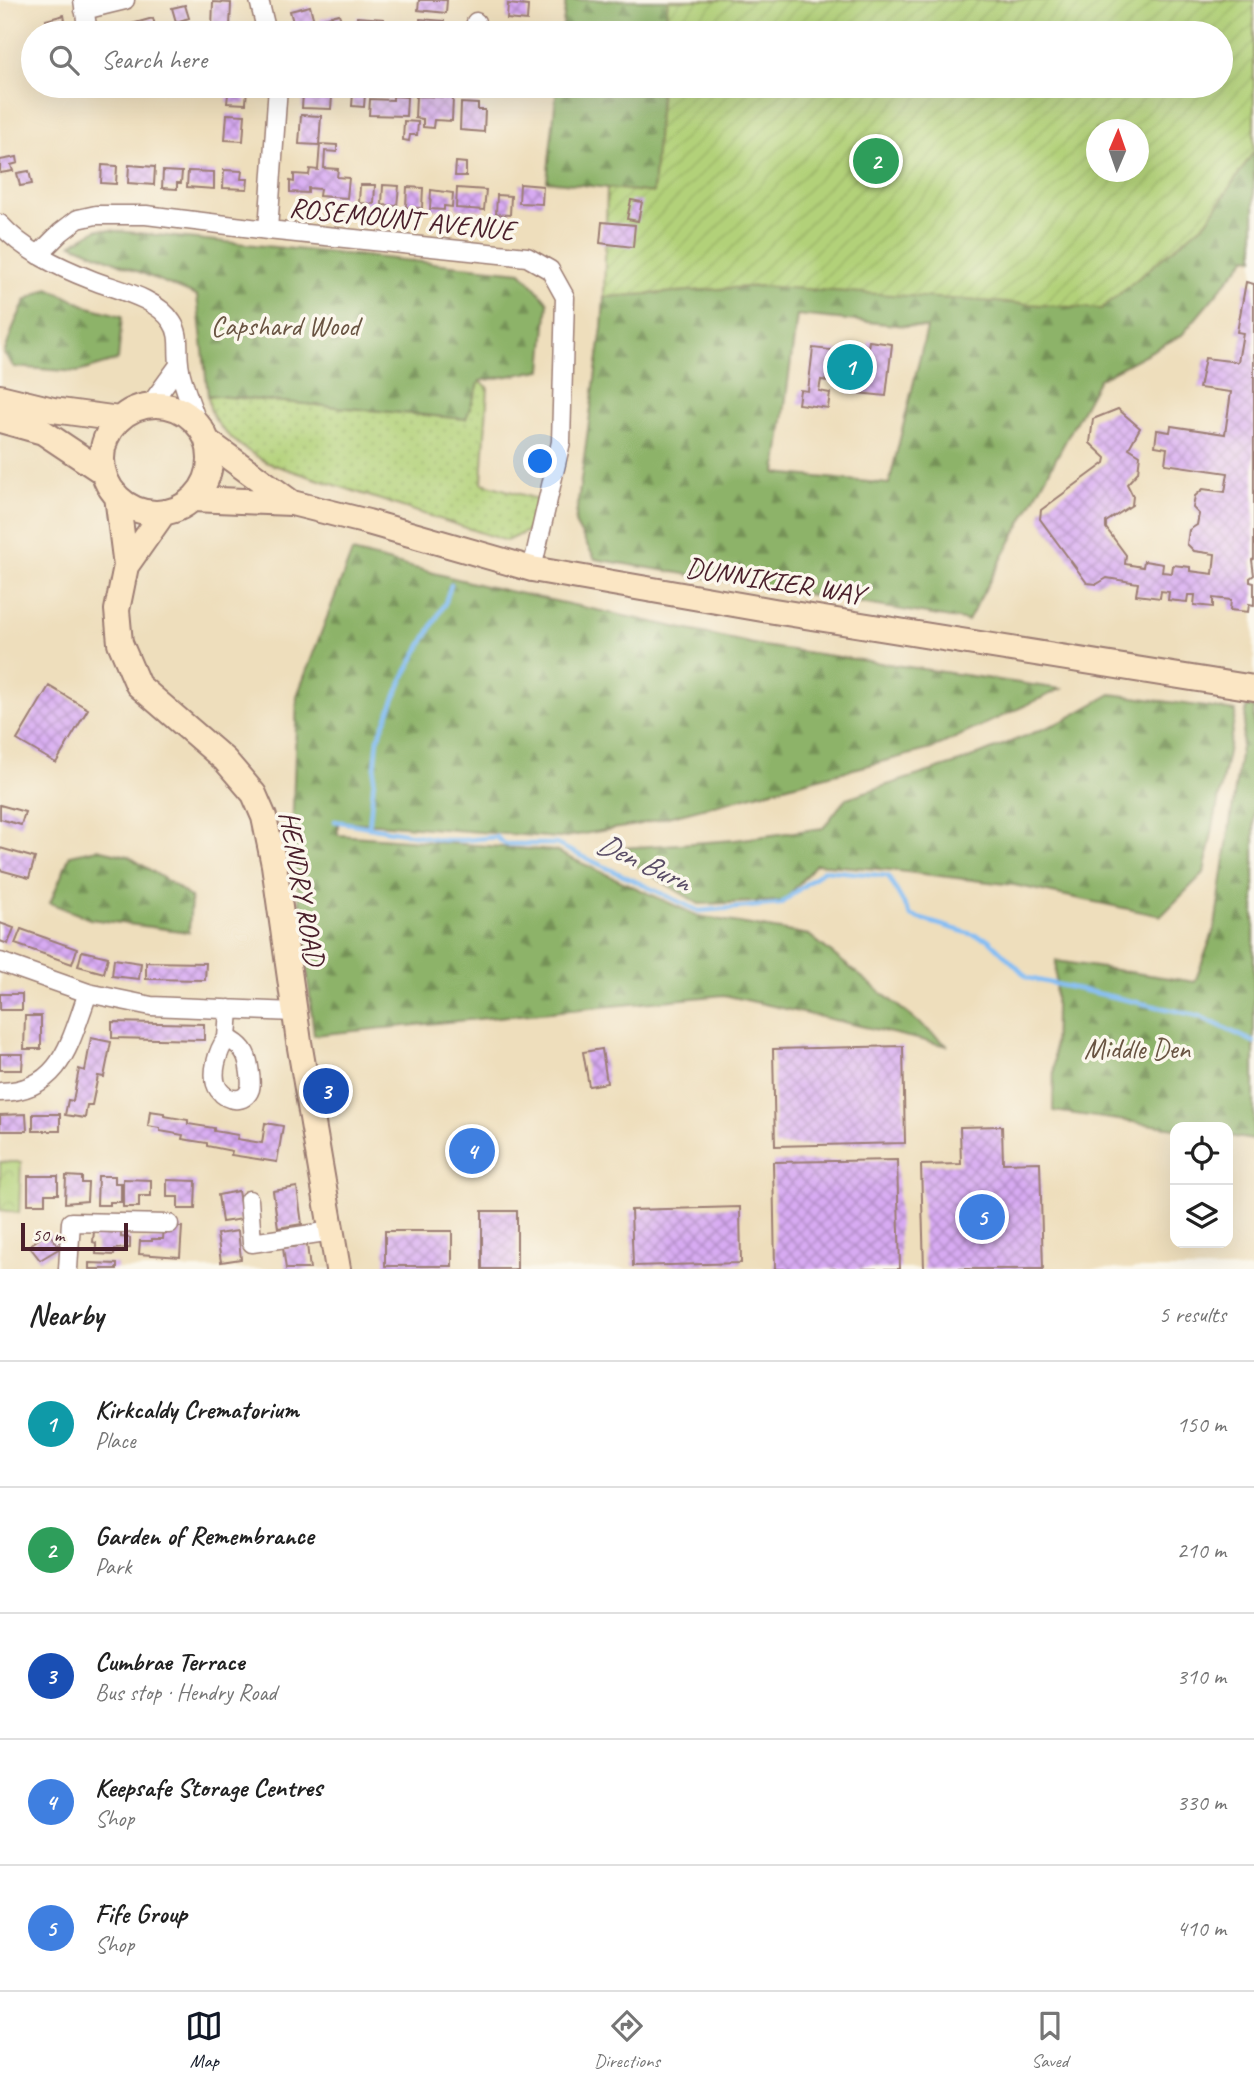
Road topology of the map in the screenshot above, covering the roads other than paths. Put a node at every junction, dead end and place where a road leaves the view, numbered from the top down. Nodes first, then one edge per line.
1 (125, 0) edge
2 (259, 0) edge
3 (84, 5) edge
4 (264, 21) edge
5 (277, 98) edge
6 (0, 224) edge
7 (268, 230) junction
8 (38, 255) junction
9 (178, 365) junction
10 (0, 397) edge
11 (150, 405) junction
12 (119, 419) junction
13 (0, 420) edge
14 (203, 433) junction
15 (103, 472) junction
16 (117, 496) junction
17 (192, 499) junction
18 (292, 503) junction
19 (164, 512) junction
20 (126, 566) junction
21 (532, 569) junction
22 (1254, 688) edge
23 (0, 961) edge
24 (88, 993) junction
25 (229, 1009) junction
26 (294, 1012) junction
27 (227, 1038) dead end
28 (0, 1092) edge
29 (249, 1200) dead end
30 (169, 1224) dead end
31 (332, 1231) junction
32 (68, 1269) edge
33 (338, 1269) edge

1 - 3 street
2 - 4 street
5 - 7 street
6 - 8 street
7 - 8 street, ROSEMOUNT AVENUE
7 - 21 street, ROSEMOUNT AVENUE
8 - 9 street
9 - 11 street
9 - 14 street
10 - 12 main road
11 - 12 main road
11 - 14 main road
12 - 15 main road
13 - 15 main road
14 - 17 main road
14 - 18 main road, DUNNIKIER WAY
15 - 16 main road
16 - 19 main road
16 - 20 main road, HENDRY ROAD
17 - 18 main road, DUNNIKIER WAY
17 - 19 main road
18 - 21 main road, DUNNIKIER WAY
19 - 20 main road, HENDRY ROAD
20 - 26 main road, HENDRY ROAD
21 - 22 main road, DUNNIKIER WAY
23 - 24 street
24 - 25 street
24 - 28 street
25 - 26 street
25 - 27 street
26 - 31 main road, HENDRY ROAD
29 - 31 street
30 - 32 street
31 - 33 main road, HENDRY ROAD

